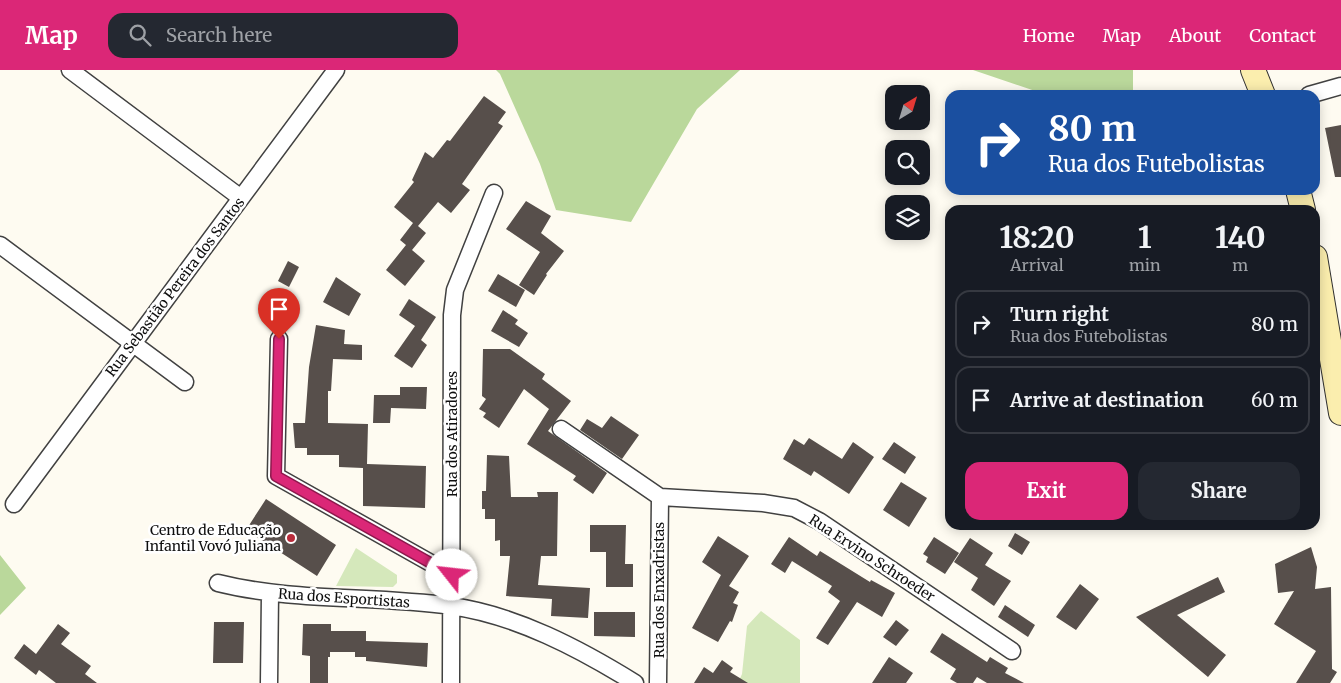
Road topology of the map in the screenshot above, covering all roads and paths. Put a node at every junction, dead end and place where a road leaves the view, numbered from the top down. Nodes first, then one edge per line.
1 (70, 70) edge
2 (336, 70) edge
3 (1253, 70) edge
4 (1341, 86) edge
5 (1261, 90) edge
6 (1320, 92) edge
7 (494, 193) dead end
8 (241, 198) junction
9 (0, 245) edge
10 (1320, 287) edge
11 (279, 339) dead end
12 (133, 344) junction
13 (185, 382) dead end
14 (1341, 413) edge
15 (561, 429) dead end
16 (660, 497) junction
17 (14, 504) dead end
18 (452, 575) junction
19 (218, 583) dead end
20 (270, 593) junction
21 (452, 606) junction
22 (1012, 652) dead end
23 (269, 683) edge
24 (451, 683) edge
25 (635, 683) edge
26 (658, 683) edge

1 - 8 street
2 - 8 street, Rua Sebastião Pereira dos Santos
3 - 5 main road
4 - 6 street
7 - 18 street, Rua dos Atiradores
8 - 12 street, Rua Sebastião Pereira dos Santos
9 - 12 street
10 - 14 main road
11 - 18 street
12 - 13 street
12 - 17 street, Rua Sebastião Pereira dos Santos
15 - 16 street
16 - 22 street, Rua Ervino Schroeder
16 - 26 street, Rua dos Enxadristas
18 - 21 street, Rua dos Atiradores
19 - 20 street, Rua dos Esportistas
20 - 21 street, Rua dos Esportistas
20 - 23 street
21 - 24 street, Rua dos Atiradores
21 - 25 street, Rua dos Esportistas

